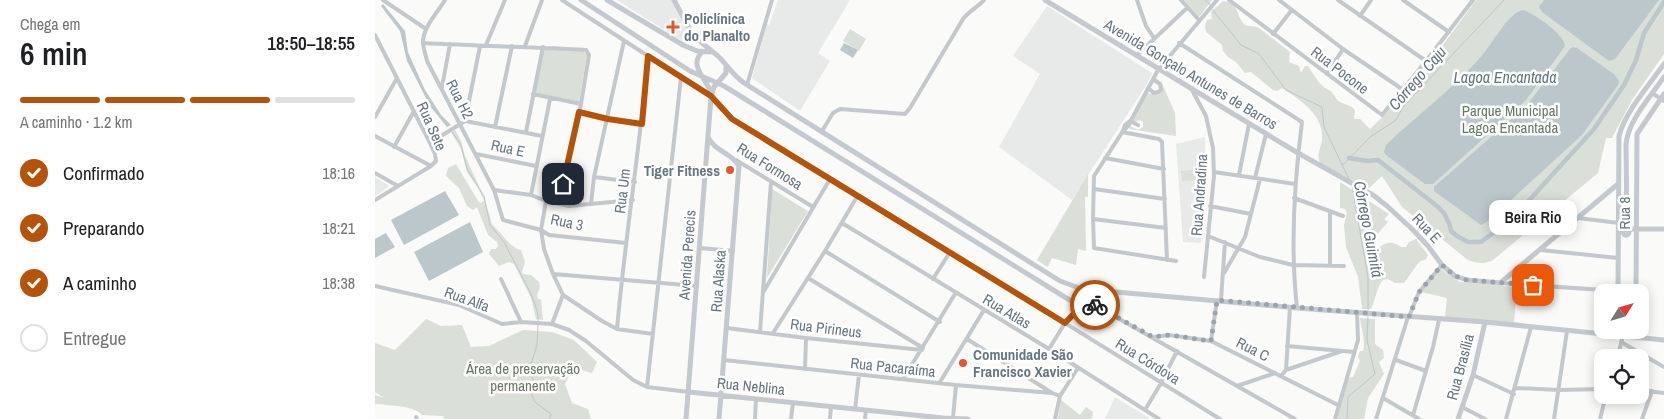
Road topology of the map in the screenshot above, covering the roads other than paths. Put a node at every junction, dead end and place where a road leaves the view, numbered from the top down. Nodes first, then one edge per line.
1 (383, 0) edge
2 (505, 0) edge
3 (542, 0) edge
4 (562, 0) edge
5 (581, 0) edge
6 (607, 0) edge
7 (674, 0) edge
8 (772, 0) edge
9 (984, 0) edge
10 (1045, 0) edge
11 (1137, 0) edge
12 (1181, 0) edge
13 (1217, 0) edge
14 (1229, 0) edge
15 (1279, 0) edge
16 (1338, 0) edge
17 (1371, 0) edge
18 (1403, 0) edge
19 (1471, 0) edge
20 (443, 1) edge
21 (1187, 8) junction
22 (1291, 11) junction
23 (1360, 16) junction
24 (1199, 20) junction
25 (427, 29) junction
26 (1449, 32) junction
27 (693, 34) junction
28 (1273, 34) junction
29 (375, 35) edge
30 (1154, 38) junction
31 (378, 41) junction
32 (624, 41) junction
33 (423, 43) junction
34 (1179, 43) junction
35 (450, 44) junction
36 (486, 45) junction
37 (480, 46) junction
38 (512, 46) junction
39 (525, 46) junction
40 (543, 47) junction
41 (375, 48) edge
42 (1343, 49) junction
43 (703, 52) junction
44 (712, 53) junction
45 (1137, 55) junction
46 (648, 56) junction
47 (1426, 61) junction
48 (1664, 64) edge
49 (726, 66) junction
50 (1159, 70) junction
51 (1327, 74) junction
52 (702, 76) junction
53 (681, 77) junction
54 (1664, 77) edge
55 (397, 78) junction
56 (1153, 79) junction
57 (717, 82) junction
58 (747, 85) junction
59 (442, 88) junction
60 (1147, 88) junction
61 (1402, 89) junction
62 (1646, 89) junction
63 (1192, 90) junction
64 (1653, 93) junction
65 (533, 94) junction
66 (1664, 94) edge
67 (711, 95) junction
68 (551, 98) junction
69 (1662, 100) edge
70 (581, 104) junction
71 (414, 111) junction
72 (579, 112) junction
73 (375, 117) edge
74 (608, 119) junction
75 (465, 121) junction
76 (1130, 121) junction
77 (460, 124) junction
78 (642, 124) junction
79 (1249, 124) junction
80 (1138, 125) dead end
81 (495, 127) junction
82 (822, 131) junction
83 (526, 132) junction
84 (1122, 132) junction
85 (1266, 134) junction
86 (375, 136) edge
87 (542, 136) junction
88 (708, 136) junction
89 (429, 143) junction
90 (713, 145) junction
91 (394, 147) junction
92 (707, 147) junction
93 (1298, 153) junction
94 (476, 154) junction
95 (734, 158) junction
96 (1105, 158) junction
97 (431, 166) junction
98 (535, 166) junction
99 (748, 167) junction
100 (739, 169) junction
101 (1164, 169) junction
102 (1213, 172) junction
103 (375, 173) edge
104 (1239, 175) junction
105 (595, 177) junction
106 (1255, 178) junction
107 (1344, 178) joint
108 (830, 179) junction
109 (1260, 179) junction
110 (635, 182) junction
111 (771, 182) junction
112 (1295, 184) junction
113 (1618, 184) junction
114 (398, 186) junction
115 (1093, 189) junction
116 (495, 190) junction
117 (531, 195) junction
118 (858, 195) junction
119 (1294, 198) junction
120 (1165, 199) junction
121 (375, 200) edge
122 (633, 200) junction
123 (546, 201) junction
124 (559, 203) junction
125 (591, 204) junction
126 (1210, 206) junction
127 (813, 207) junction
128 (1330, 212) junction
129 (1251, 214) junction
130 (1343, 216) dead end
131 (1578, 218) junction
132 (1093, 219) junction
133 (503, 220) joint
134 (842, 223) junction
135 (1619, 223) junction
136 (1165, 228) junction
137 (1636, 229) junction
138 (1664, 229) edge
139 (541, 230) junction
140 (1624, 231) junction
141 (1208, 236) junction
142 (1225, 242) junction
143 (626, 243) junction
144 (700, 248) junction
145 (1239, 249) junction
146 (1539, 249) junction
147 (733, 251) junction
148 (825, 251) junction
149 (950, 252) junction
150 (1618, 258) junction
151 (1167, 260) junction
152 (1176, 261) dead end
153 (1293, 265) junction
154 (1330, 265) junction
155 (1442, 265) junction
156 (1344, 266) dead end
157 (1224, 273) junction
158 (553, 274) junction
159 (1204, 276) dead end
160 (621, 278) junction
161 (808, 278) junction
162 (501, 279) dead end
163 (933, 279) junction
164 (659, 282) junction
165 (1500, 283) junction
166 (1617, 284) edge
167 (1636, 284) edge
168 (375, 286) edge
169 (697, 286) junction
170 (1082, 289) junction
171 (1594, 290) edge
172 (1096, 291) junction
173 (763, 294) junction
174 (955, 294) junction
175 (563, 295) junction
176 (1087, 300) junction
177 (1219, 300) junction
178 (1290, 308) junction
179 (1297, 308) junction
180 (984, 310) junction
181 (1359, 313) junction
182 (1409, 317) junction
183 (1439, 320) junction
184 (521, 322) junction
185 (940, 322) junction
186 (1485, 322) junction
187 (1065, 323) junction
188 (552, 324) junction
189 (1531, 327) junction
190 (727, 328) junction
191 (617, 329) junction
192 (1567, 331) junction
193 (760, 332) junction
194 (1594, 332) edge
195 (773, 333) junction
196 (653, 334) junction
197 (1153, 337) junction
198 (806, 338) junction
199 (1649, 338) edge
200 (967, 339) junction
201 (1622, 339) edge
202 (1664, 340) edge
203 (1211, 341) junction
204 (1621, 342) junction
205 (1287, 346) junction
206 (923, 349) junction
207 (1049, 349) junction
208 (1619, 349) edge
209 (1177, 351) junction
210 (1342, 351) junction
211 (1353, 352) junction
212 (724, 360) junction
213 (1396, 360) junction
214 (1664, 367) edge
215 (1078, 368) junction
216 (805, 369) junction
217 (1286, 370) junction
218 (1427, 371) junction
219 (1275, 373) junction
220 (859, 375) junction
221 (1473, 375) junction
222 (1281, 376) junction
223 (903, 380) junction
224 (940, 382) junction
225 (1161, 383) junction
226 (956, 385) junction
227 (1237, 386) junction
228 (647, 387) junction
229 (1515, 388) junction
230 (1594, 389) edge
231 (1559, 390) junction
232 (1649, 391) edge
233 (1652, 391) junction
234 (689, 392) junction
235 (1052, 393) junction
236 (1664, 393) edge
237 (1513, 394) junction
238 (721, 395) junction
239 (1060, 396) junction
240 (1383, 398) junction
241 (757, 399) junction
242 (793, 403) junction
243 (1604, 404) edge
244 (1338, 405) junction
245 (831, 407) junction
246 (1462, 407) junction
247 (855, 409) junction
248 (866, 410) junction
249 (1145, 410) junction
250 (1413, 415) junction
251 (904, 417) edge
252 (953, 418) edge
253 (686, 419) edge
254 (719, 419) edge
255 (755, 419) edge
256 (791, 419) edge
257 (830, 419) edge
258 (865, 419) edge
259 (943, 419) edge
260 (968, 419) edge
261 (1055, 419) edge
262 (1159, 419) edge
263 (1220, 419) edge
264 (1295, 419) edge
265 (1335, 419) edge
266 (1376, 419) edge
267 (1419, 419) edge
268 (1458, 419) edge
269 (1485, 419) edge
270 (1506, 419) edge
271 (1554, 419) edge
272 (1600, 419) edge
273 (1642, 419) edge

1 - 25 street
2 - 36 street
3 - 39 street
4 - 32 street, Rua Córdova
5 - 52 main road
6 - 43 main road
7 - 27 main road
8 - 58 street
9 - 82 street
10 - 45 main road, Avenida Gonçalo Antunes de Barros
11 - 30 street
12 - 21 street
13 - 24 street
14 - 28 street, Rua Pocone
15 - 22 street
16 - 23 street
17 - 23 street
18 - 26 street
19 - 26 street, Rua Pocone
20 - 25 street
21 - 24 street
21 - 30 street
22 - 28 street
22 - 42 street
23 - 47 street
24 - 34 street
25 - 33 street
26 - 47 street, Rua Pocone
27 - 43 main road
27 - 44 main road
28 - 51 street, Rua Pocone
29 - 31 street, Rua Sete
30 - 45 street
31 - 41 street
31 - 55 street, Rua Sete
32 - 46 street, Rua Córdova
32 - 74 street
33 - 35 street
33 - 59 street, Rua H2
34 - 50 street
34 - 93 street
35 - 37 street
35 - 59 street
36 - 37 street
36 - 38 street
37 - 75 street
38 - 39 street
38 - 81 street
39 - 40 street
40 - 65 street
40 - 70 street
42 - 51 street
42 - 61 street
43 - 44 main road
43 - 52 main road
44 - 49 main road
45 - 50 main road, Avenida Gonçalo Antunes de Barros
46 - 53 street, Rua Córdova
46 - 78 street, Rua Um
47 - 61 street, Rua Pocone
48 - 62 main road
49 - 57 main road
49 - 58 main road
50 - 56 street
50 - 63 main road, Avenida Gonçalo Antunes de Barros
51 - 61 street, Rua Pocone
52 - 57 main road
52 - 67 main road
53 - 67 street, Rua Córdova
53 - 164 street
54 - 64 main road
55 - 71 street, Rua Sete
55 - 73 street
56 - 60 street
56 - 60 street
57 - 67 main road, Avenida Perecis
57 - 176 main road
58 - 82 main road
59 - 77 street, Rua H2
60 - 76 street
62 - 64 main road
62 - 113 main road
63 - 79 main road, Avenida Gonçalo Antunes de Barros
63 - 102 street, Rua Andradina
64 - 69 street
64 - 140 main road
65 - 68 street
65 - 83 street
66 - 69 main road
67 - 88 main road, Avenida Perecis
67 - 108 street, Rua Córdova
68 - 70 street
68 - 87 street
69 - 137 main road, Rua 8
70 - 72 street
71 - 89 street, Rua Sete
71 - 91 street
72 - 74 street
72 - 124 street
74 - 78 street
74 - 105 street
75 - 77 street
75 - 81 street
76 - 80 street
76 - 84 street
77 - 89 street
77 - 94 street, Rua H2
78 - 110 street, Rua Um
79 - 85 main road, Avenida Gonçalo Antunes de Barros
79 - 104 street
81 - 83 street
82 - 170 main road
83 - 87 street
84 - 96 street
84 - 101 street
85 - 93 main road, Avenida Gonçalo Antunes de Barros
85 - 106 street
86 - 91 street
87 - 98 street
88 - 90 main road, Rua Formosa
88 - 92 main road, Avenida Perecis
89 - 97 street, Rua Sete
90 - 92 main road, Rua Formosa
90 - 95 main road, Rua Formosa
91 - 97 street
92 - 144 main road, Avenida Perecis
93 - 107 main road, Avenida Gonçalo Antunes de Barros
93 - 112 street
94 - 98 street, Rua E
94 - 116 street, Rua H2
95 - 99 street, Rua Formosa
95 - 100 main road, Rua Alaska
96 - 101 street
96 - 115 street
97 - 114 street, Rua Sete
98 - 117 street
99 - 100 street
99 - 111 street, Rua Formosa
100 - 147 main road, Rua Alaska
101 - 120 street
102 - 104 street
102 - 126 street, Rua Andradina
103 - 114 street
104 - 106 street
105 - 110 street
105 - 125 street
106 - 109 street
107 - 155 main road, Rua E
108 - 118 street, Rua Córdova
108 - 127 street
109 - 112 street
109 - 129 street
110 - 122 street, Rua Um
111 - 127 street, Rua Formosa
111 - 173 street
112 - 119 street
113 - 131 main road
113 - 135 main road
114 - 121 street, Rua Sete
115 - 120 street
115 - 132 street
116 - 117 street
116 - 133 street, Rua H2
117 - 123 street
118 - 134 street
118 - 149 street, Rua Córdova
119 - 128 street
119 - 153 street
120 - 136 street
122 - 125 street
122 - 143 street, Rua Um
123 - 124 street
123 - 139 street
124 - 125 street
126 - 129 street
126 - 141 street, Rua Andradina
127 - 173 street
128 - 130 street
128 - 154 street
129 - 145 street
131 - 135 street
131 - 146 main road
132 - 136 street
132 - 151 street
133 - 139 street, Rua 3
134 - 148 street
134 - 163 street, Rua Atlas
135 - 140 main road
136 - 151 street
137 - 138 main road
137 - 140 main road
137 - 167 main road, Rua 8
139 - 143 street, Rua 3
139 - 158 street
140 - 150 main road
141 - 142 street
141 - 159 street, Rua Andradina
142 - 145 street
142 - 157 street
143 - 160 street, Rua Um
144 - 147 street
144 - 169 main road, Avenida Perecis
145 - 153 street
145 - 157 street
146 - 150 street
146 - 165 main road
147 - 190 main road, Rua Alaska
148 - 161 street
148 - 185 street
149 - 163 street
149 - 187 street, Rua Córdova
150 - 166 main road
151 - 152 street
153 - 154 street
153 - 179 street
154 - 156 street
155 - 165 main road, Rua E
155 - 182 street
157 - 177 street
158 - 160 street
158 - 175 street
160 - 164 street
160 - 191 street, Rua Um
161 - 195 street
161 - 206 street
162 - 184 street
163 - 174 street, Rua Atlas
164 - 169 street
164 - 196 street
165 - 171 street
168 - 184 street, Rua Alfa
169 - 234 main road, Avenida Perecis
170 - 172 main road
170 - 176 main road
172 - 176 main road
172 - 177 main road
173 - 193 street
174 - 180 street, Rua Atlas
174 - 185 street
175 - 188 street
175 - 191 street
176 - 187 street
176 - 197 street
177 - 178 main road
177 - 203 street
178 - 179 main road
178 - 205 street
179 - 181 main road
180 - 200 street
180 - 207 street, Rua Atlas
181 - 182 main road
181 - 211 street
182 - 183 main road
182 - 213 street
183 - 186 main road
183 - 218 street
184 - 188 street, Rua Alfa
185 - 206 street
186 - 189 main road
186 - 221 main road, Rua Brasília
187 - 207 street
187 - 225 street, Rua Córdova
188 - 228 street, Rua Neblina
189 - 192 main road
189 - 229 street
190 - 193 street, Rua Pirineus
190 - 212 main road, Rua Alaska
191 - 196 street
192 - 194 main road
192 - 231 street
193 - 195 street, Rua Pirineus
195 - 198 street, Rua Pirineus
196 - 228 street
197 - 203 street, Rua C
197 - 209 street
198 - 206 street, Rua Pirineus
198 - 216 street
199 - 202 main road
200 - 224 street
200 - 235 street
201 - 204 street
203 - 219 street, Rua C
204 - 208 street
204 - 214 street
205 - 210 street
205 - 217 street
206 - 223 street
207 - 215 street, Rua Atlas
209 - 225 street
209 - 227 street
210 - 211 street
210 - 217 street
211 - 244 street
212 - 216 street, Rua Pacaraíma
212 - 238 main road, Rua Alaska
213 - 218 street
213 - 240 street
215 - 239 street
215 - 249 street, Rua Atlas
216 - 220 street, Rua Pacaraíma
217 - 222 street
218 - 250 street
219 - 222 street, Rua C
219 - 227 street
220 - 223 street, Rua Pacaraíma
220 - 247 street
221 - 237 street
221 - 246 main road, Rua Brasília
222 - 244 street, Rua C
223 - 224 street, Rua Pacaraíma
224 - 226 street, Rua Pacaraíma
225 - 249 street
225 - 263 street, Rua Córdova
226 - 235 street, Rua Pacaraíma
226 - 252 street
227 - 264 street
228 - 234 street, Rua Neblina
229 - 231 street
229 - 237 street
230 - 231 street
231 - 271 street
232 - 233 street
233 - 236 street
233 - 273 street
234 - 238 main road, Rua Neblina
234 - 253 main road, Avenida Perecis
235 - 239 street, Rua Pacaraíma
237 - 270 street
238 - 241 main road, Rua Neblina
238 - 254 main road, Rua Alaska
239 - 261 street
240 - 250 street
240 - 266 street
241 - 242 main road, Rua Neblina
241 - 255 street
242 - 245 main road, Rua Neblina
242 - 256 street
243 - 272 street
244 - 265 street
245 - 247 main road, Rua Neblina
245 - 257 street
246 - 268 main road, Rua Brasília
246 - 269 street
247 - 248 main road, Rua Neblina
248 - 251 main road, Rua Neblina
248 - 258 street
249 - 262 street, Rua Atlas
250 - 267 street
251 - 259 main road, Rua Neblina
252 - 259 main road, Rua Neblina
252 - 260 main road, Rua Neblina

